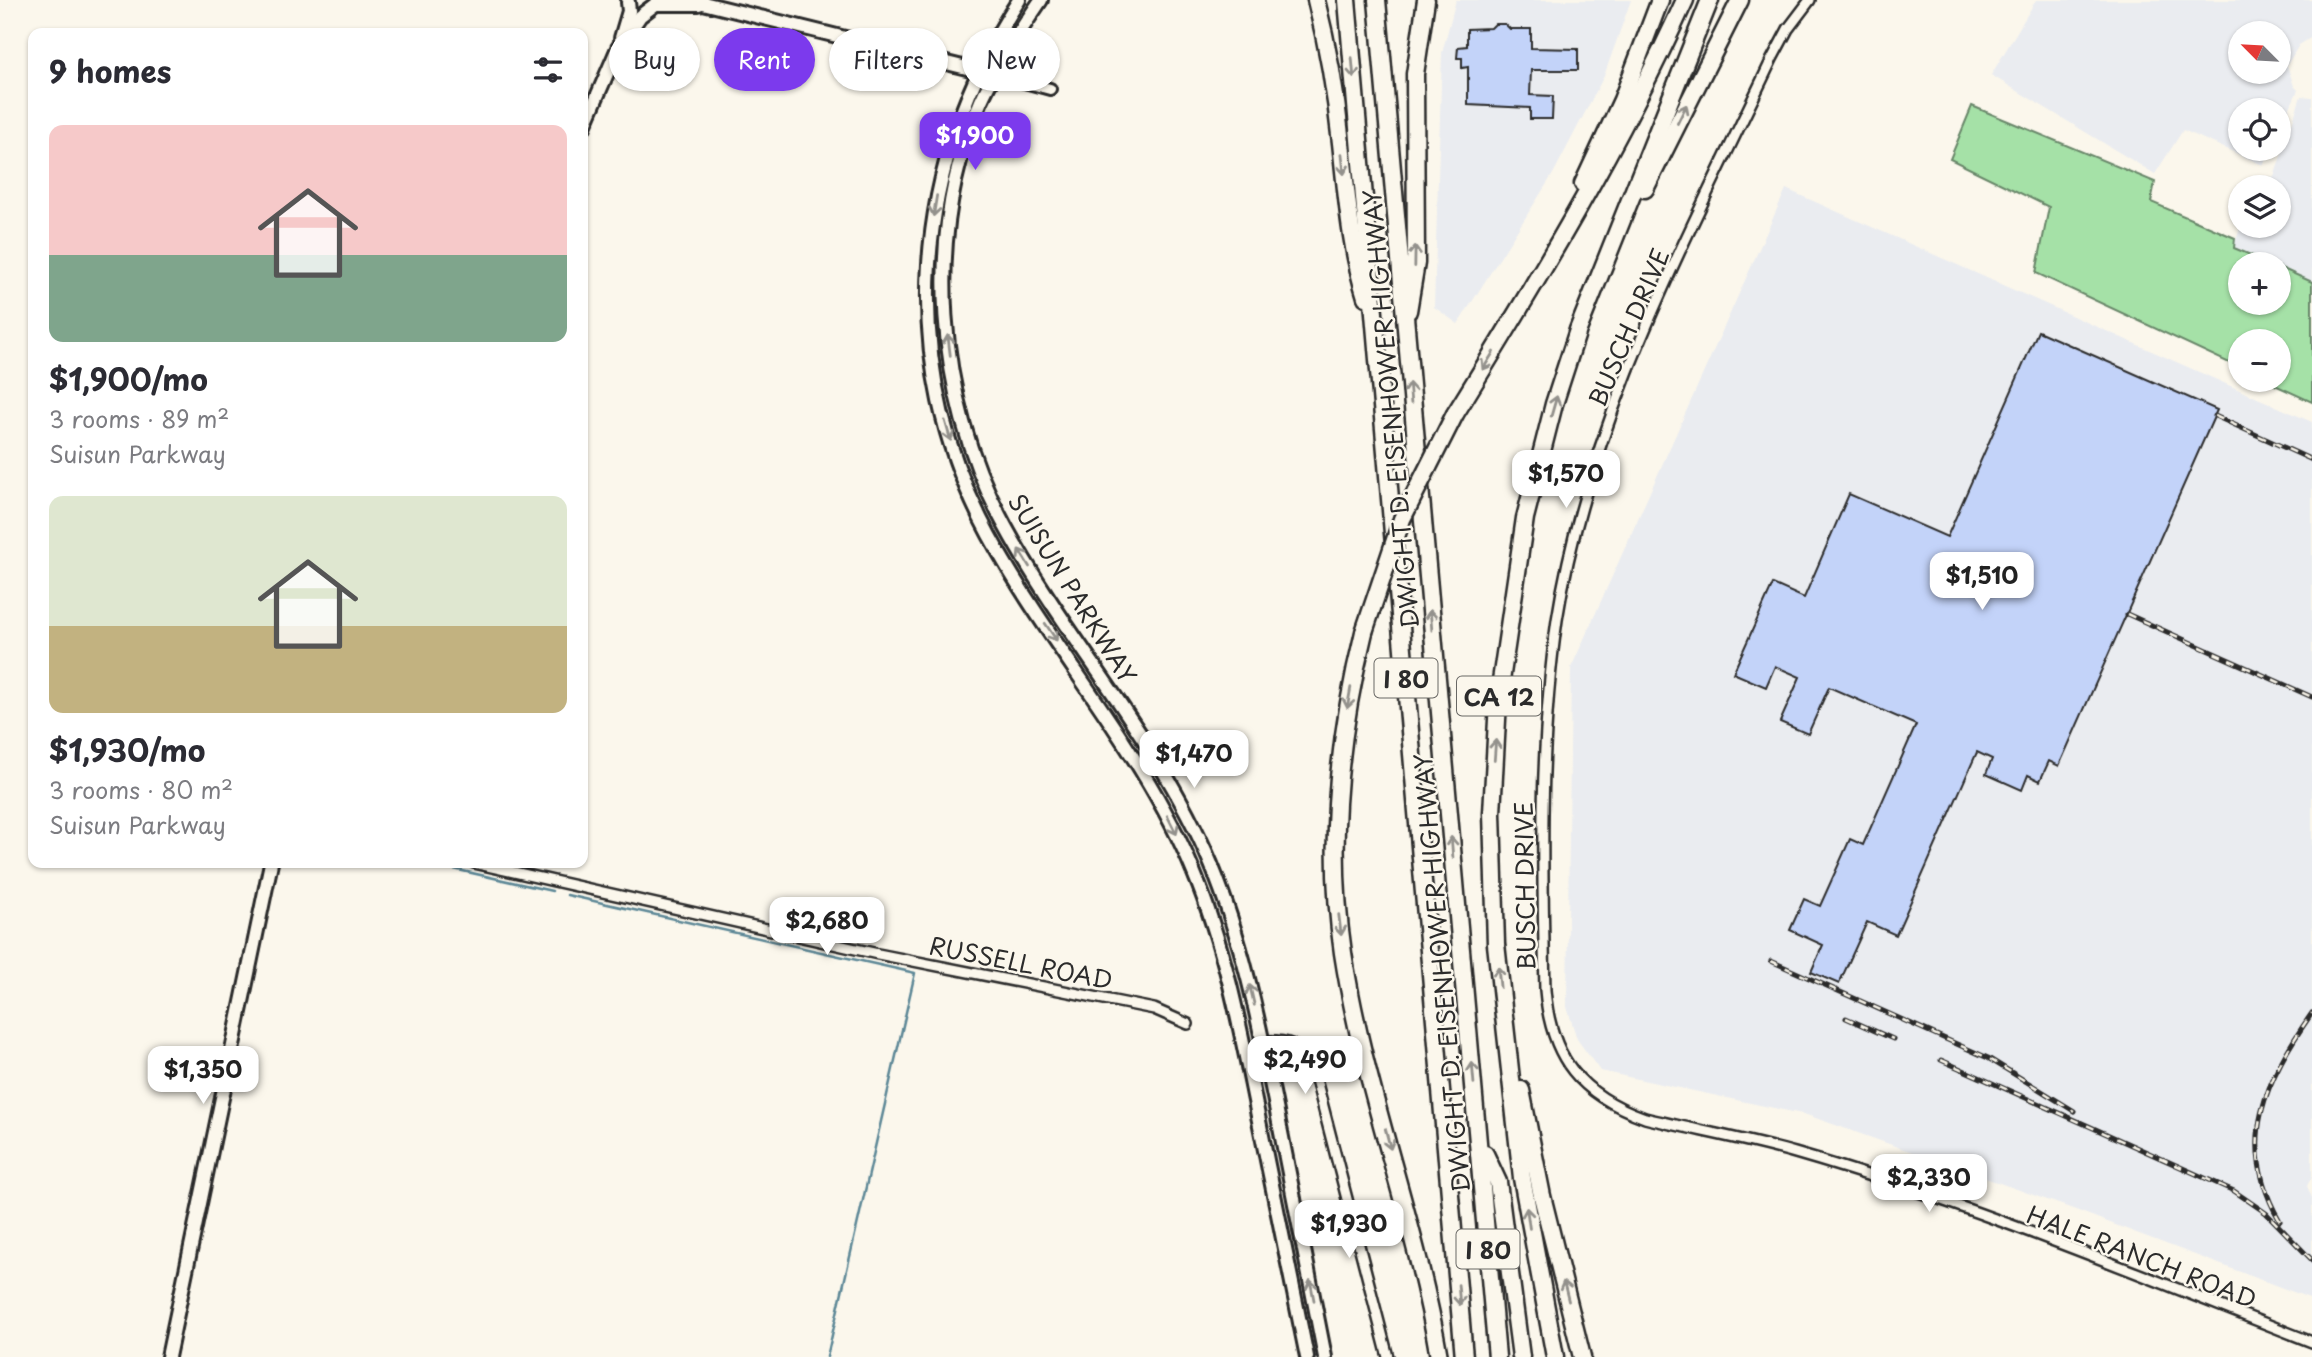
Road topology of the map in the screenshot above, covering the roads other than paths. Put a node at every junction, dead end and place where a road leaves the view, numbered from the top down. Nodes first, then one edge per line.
1 (1019, 0) edge
2 (1041, 0) edge
3 (1316, 0) edge
4 (1347, 0) edge
5 (1377, 0) edge
6 (1426, 0) edge
7 (1661, 0) edge
8 (1685, 0) edge
9 (1710, 0) edge
10 (1740, 0) edge
11 (1810, 0) edge
12 (628, 1) edge
13 (695, 2) edge
14 (656, 5) edge
15 (624, 28) edge
16 (632, 28) edge
17 (1002, 28) edge
18 (1024, 28) edge
19 (962, 67) edge
20 (609, 69) edge
21 (970, 91) edge
22 (986, 91) edge
23 (588, 117) edge
24 (1520, 308) junction
25 (1375, 324) junction
26 (1404, 324) junction
27 (1578, 330) junction
28 (270, 868) edge
29 (496, 868) edge
30 (1188, 1024) dead end
31 (1263, 1041) junction
32 (1568, 1066) joint
33 (1510, 1069) junction
34 (1479, 1141) junction
35 (2312, 1342) edge
36 (168, 1357) edge
37 (1307, 1357) edge
38 (1325, 1357) edge
39 (1388, 1357) edge
40 (1438, 1357) edge
41 (1464, 1357) edge
42 (1497, 1357) edge
43 (1521, 1357) edge
44 (1555, 1357) edge
45 (1582, 1357) edge

1 - 17 main road, SUISUN PARKWAY
2 - 18 main road, SUISUN PARKWAY
3 -> 25 highway
4 -> 25 highway, DWIGHT D. EISENHOWER HIGHWAY / I 80
5 - 26 highway, DWIGHT D. EISENHOWER HIGHWAY / I 80
26 -> 6 highway
7 - 24 highway
8 - 24 highway
9 - 27 highway, CA 12
27 -> 10 highway
11 - 32 street, BUSCH DRIVE
12 - 14 main road
12 - 15 main road
13 - 14 main road
13 - 19 main road
14 - 16 main road
20 - 23 main road
21 -> 37 main road, SUISUN PARKWAY
31 -> 22 main road, SUISUN PARKWAY
24 -> 40 highway, bridge
25 -> 41 highway, DWIGHT D. EISENHOWER HIGHWAY / I 80
34 -> 26 highway, DWIGHT D. EISENHOWER HIGHWAY / I 80
33 -> 27 highway, CA 12
28 - 36 main road
29 - 30 street, RUSSELL ROAD
38 -> 31 main road, SUISUN PARKWAY
31 - 39 street
32 - 35 street, HALE RANCH ROAD
44 -> 33 highway, CA 12
45 -> 33 highway
34 - 42 highway, DWIGHT D. EISENHOWER HIGHWAY / I 80
34 - 43 highway

